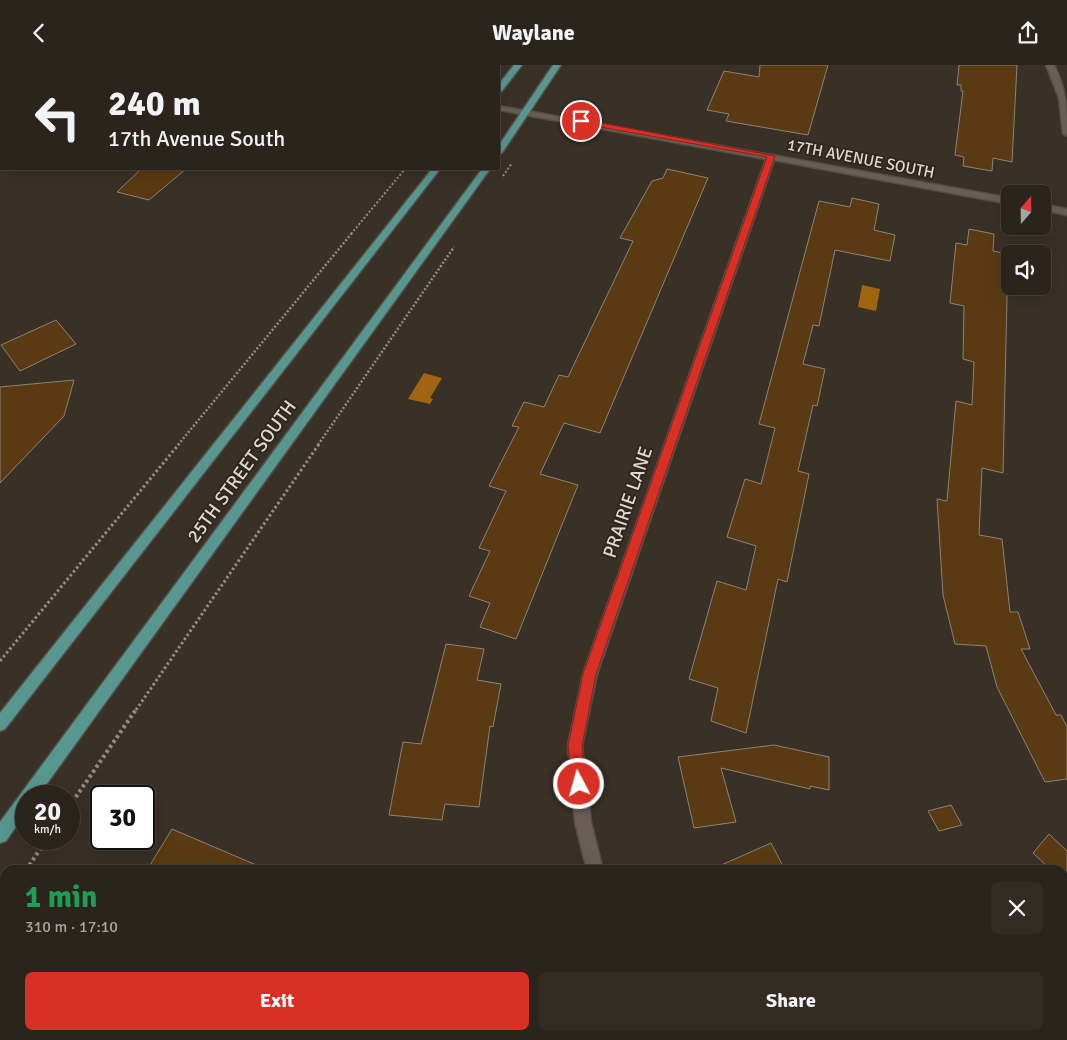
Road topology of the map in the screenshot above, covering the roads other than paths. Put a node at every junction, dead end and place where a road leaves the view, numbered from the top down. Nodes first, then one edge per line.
1 (518, 65) edge
2 (557, 65) edge
3 (1050, 65) edge
4 (500, 88) edge
5 (500, 108) edge
6 (526, 111) junction
7 (1067, 111) edge
8 (1067, 134) edge
9 (500, 150) edge
10 (771, 156) junction
11 (435, 170) edge
12 (485, 170) edge
13 (1001, 199) edge
14 (1051, 209) edge
15 (1067, 212) edge
16 (0, 725) edge
17 (36, 785) edge
18 (15, 814) edge
19 (0, 835) edge
20 (594, 865) edge

1 - 4 main road
2 - 6 main road
3 - 7 street
5 - 6 street, 17TH AVENUE SOUTH
6 - 9 main road
6 - 10 street, 17TH AVENUE SOUTH
7 - 8 street
10 - 13 street, 17TH AVENUE SOUTH
10 - 20 street, PRAIRIE LANE
11 - 16 main road, 25TH STREET SOUTH
12 - 17 main road, 25TH STREET SOUTH
14 - 15 street
18 - 19 main road

